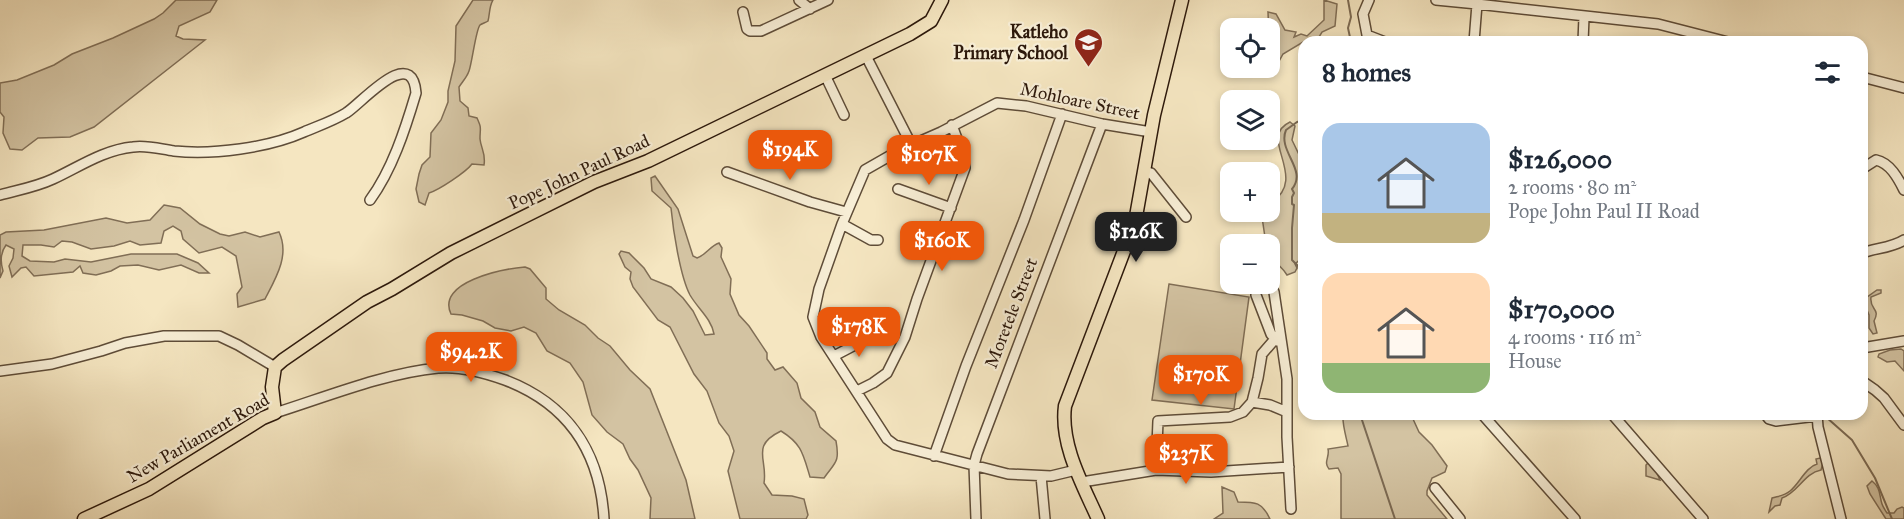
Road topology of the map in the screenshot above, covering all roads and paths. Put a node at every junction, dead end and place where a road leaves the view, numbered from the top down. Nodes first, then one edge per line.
1 (800, 0) edge
2 (828, 0) edge
3 (942, 0) edge
4 (1182, 0) edge
5 (1369, 0) edge
6 (1436, 0) edge
7 (1477, 4) junction
8 (810, 9) junction
9 (743, 12) dead end
10 (1584, 17) junction
11 (1370, 36) edge
12 (1474, 36) edge
13 (1583, 36) edge
14 (1705, 36) edge
15 (866, 56) junction
16 (825, 75) junction
17 (1868, 79) edge
18 (1904, 88) edge
19 (1062, 114) junction
20 (844, 116) dead end
21 (1102, 124) junction
22 (952, 125) junction
23 (1151, 132) junction
24 (911, 144) junction
25 (1868, 165) edge
26 (1144, 171) junction
27 (727, 172) dead end
28 (898, 189) dead end
29 (1904, 190) edge
30 (0, 195) edge
31 (370, 200) dead end
32 (951, 208) junction
33 (846, 212) junction
34 (1186, 217) dead end
35 (842, 224) junction
36 (878, 240) dead end
37 (1904, 240) edge
38 (1868, 251) edge
39 (1274, 294) edge
40 (1256, 295) dead end
41 (859, 333) dead end
42 (1278, 341) junction
43 (1904, 341) edge
44 (1868, 347) edge
45 (834, 356) junction
46 (275, 367) junction
47 (0, 371) edge
48 (1868, 385) edge
49 (856, 391) junction
50 (1252, 402) junction
51 (1287, 411) junction
52 (275, 413) junction
53 (1487, 420) edge
54 (1617, 420) edge
55 (1817, 420) edge
56 (1904, 425) edge
57 (934, 456) junction
58 (974, 465) junction
59 (1288, 467) junction
60 (1076, 470) junction
61 (1156, 470) junction
62 (1041, 476) junction
63 (1082, 482) junction
64 (1435, 488) dead end
65 (1291, 509) dead end
66 (86, 519) edge
67 (604, 519) edge
68 (976, 519) edge
69 (1045, 519) edge
70 (1098, 519) edge
71 (1461, 519) edge
72 (1575, 519) edge
73 (1703, 519) edge
74 (1840, 519) edge

1 - 8 street
2 - 8 street
3 - 15 main road, Pope John Paul Road
4 - 23 main road
5 - 11 street
6 - 7 street
7 - 10 street
7 - 12 street
8 - 9 street
10 - 13 street
10 - 14 street
15 - 16 main road, Pope John Paul Road
15 - 24 street
16 - 20 street
16 - 46 main road, Pope John Paul Road
17 - 18 street
19 - 21 street, Mohloare Street
19 - 22 street, Mohloare Street
19 - 57 street
21 - 23 street, Mohloare Street
21 - 58 street, Moretele Street
22 - 24 street, Mohloare Street
22 - 32 street
23 - 26 main road
24 - 33 street, Mohloare Street
25 - 29 street
26 - 34 street
26 - 60 main road
27 - 33 street
28 - 32 street
30 - 31 street
32 - 49 street
33 - 35 street, Mohloare Street
35 - 36 street
35 - 45 street, Mohloare Street
37 - 38 street
39 - 42 street
40 - 42 street
41 - 45 street
42 - 50 street
42 - 51 street
43 - 44 street
45 - 49 street, Mohloare Street
46 - 47 street
46 - 52 main road
48 - 56 street
49 - 57 street, Mohloare Street
50 - 51 street
50 - 61 street
51 - 59 street
52 - 66 main road, New Parliament Road
52 - 67 street, New Parliament Road
53 - 72 street
54 - 73 street
55 - 74 street
57 - 58 street, Mohloare Street
58 - 62 street, Mohloare Street
58 - 68 street, Moretele Street
59 - 61 street
59 - 65 street
60 - 62 street, Mohloare Street
60 - 63 main road
61 - 63 street
62 - 69 street
63 - 70 main road
64 - 71 street

